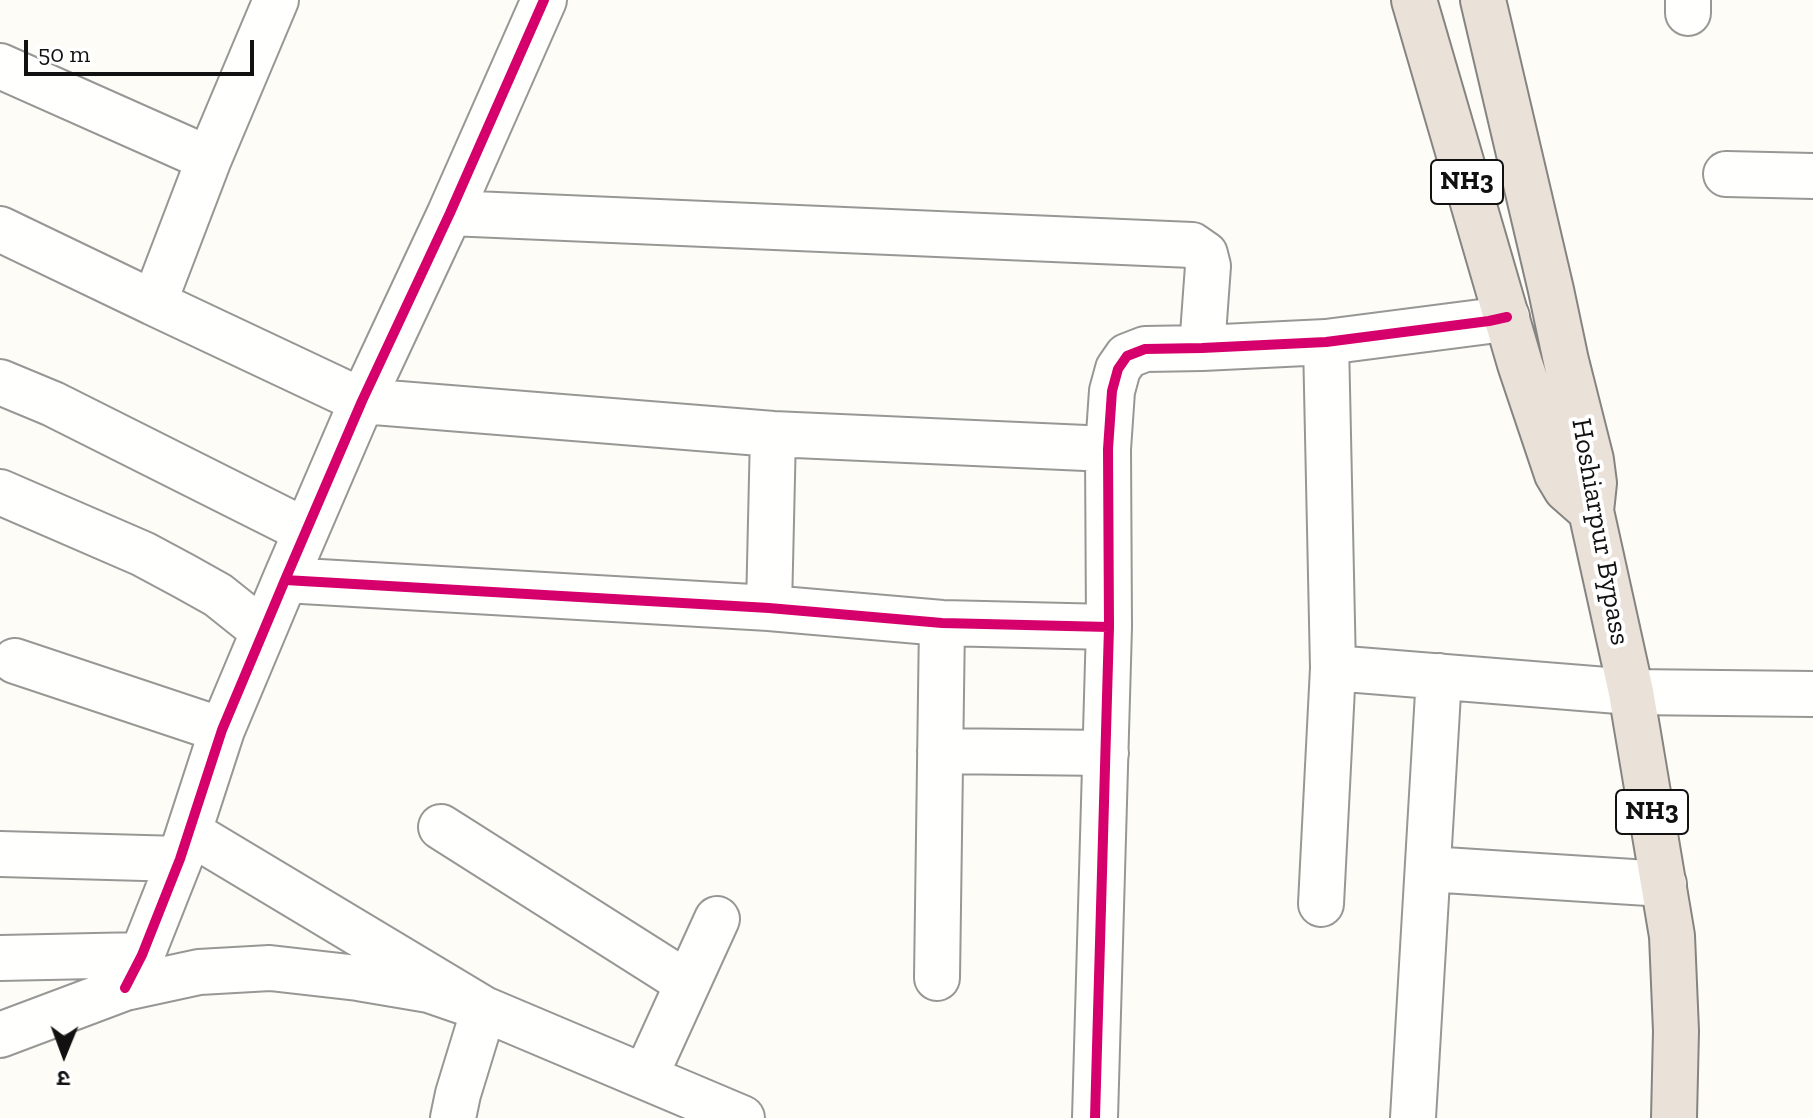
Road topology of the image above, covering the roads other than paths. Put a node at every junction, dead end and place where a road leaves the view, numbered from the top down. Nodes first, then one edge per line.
1 (276, 0) edge
2 (544, 0) edge
3 (1414, 0) edge
4 (1483, 0) edge
5 (0, 66) edge
6 (209, 159) junction
7 (1726, 174) dead end
8 (1813, 176) edge
9 (450, 213) junction
10 (0, 229) edge
11 (154, 303) junction
12 (1507, 317) junction
13 (1326, 342) junction
14 (1202, 348) junction
15 (0, 382) edge
16 (362, 401) junction
17 (773, 434) junction
18 (1108, 449) junction
19 (0, 492) edge
20 (1591, 511) junction
21 (306, 531) junction
22 (285, 580) junction
23 (769, 608) junction
24 (942, 623) junction
25 (1109, 627) junction
26 (263, 631) junction
27 (15, 661) dead end
28 (1333, 668) junction
29 (1439, 676) junction
30 (1631, 692) junction
31 (1813, 694) edge
32 (222, 730) junction
33 (940, 751) junction
34 (1106, 753) junction
35 (441, 827) dead end
36 (184, 846) junction
37 (0, 854) edge
38 (1428, 869) junction
39 (1664, 884) junction
40 (1321, 904) dead end
41 (717, 919) dead end
42 (0, 958) edge
43 (134, 972) junction
44 (937, 978) dead end
45 (687, 983) junction
46 (484, 1009) junction
47 (0, 1035) edge
48 (645, 1077) junction
49 (453, 1118) edge
50 (742, 1118) edge
51 (1095, 1118) edge
52 (1413, 1118) edge
53 (1674, 1118) edge

1 - 6 street
2 - 9 street
3 - 12 highway, NH3
4 - 20 highway, Hoshiarpur Bypass / NH3
5 - 6 street
6 - 11 street
7 - 8 street
9 - 14 street
9 - 16 street
10 - 11 street
11 - 16 street
12 - 13 street
12 - 20 highway, NH3
13 - 14 street
13 - 28 street
14 - 18 street
15 - 21 street
16 - 17 street
16 - 21 street
17 - 18 street
17 - 23 street
18 - 25 street
19 - 26 street
20 - 30 highway, Hoshiarpur Bypass / NH3
21 - 22 street
22 - 23 street
22 - 26 street
23 - 24 street
24 - 25 street
24 - 33 street
25 - 34 street
26 - 32 street
27 - 32 street
28 - 29 street
28 - 40 street
29 - 30 street
29 - 38 street
30 - 31 street
30 - 39 highway, Hoshiarpur Bypass / NH3
32 - 36 street
33 - 34 street
33 - 44 street
34 - 51 street
35 - 45 street
36 - 37 street
36 - 43 street
36 - 46 street
38 - 39 street
38 - 52 street
39 - 53 highway, Hoshiarpur Bypass / NH3
41 - 45 street
42 - 43 street
43 - 46 street
43 - 47 street
45 - 48 street
46 - 48 street
46 - 49 street
48 - 50 street

